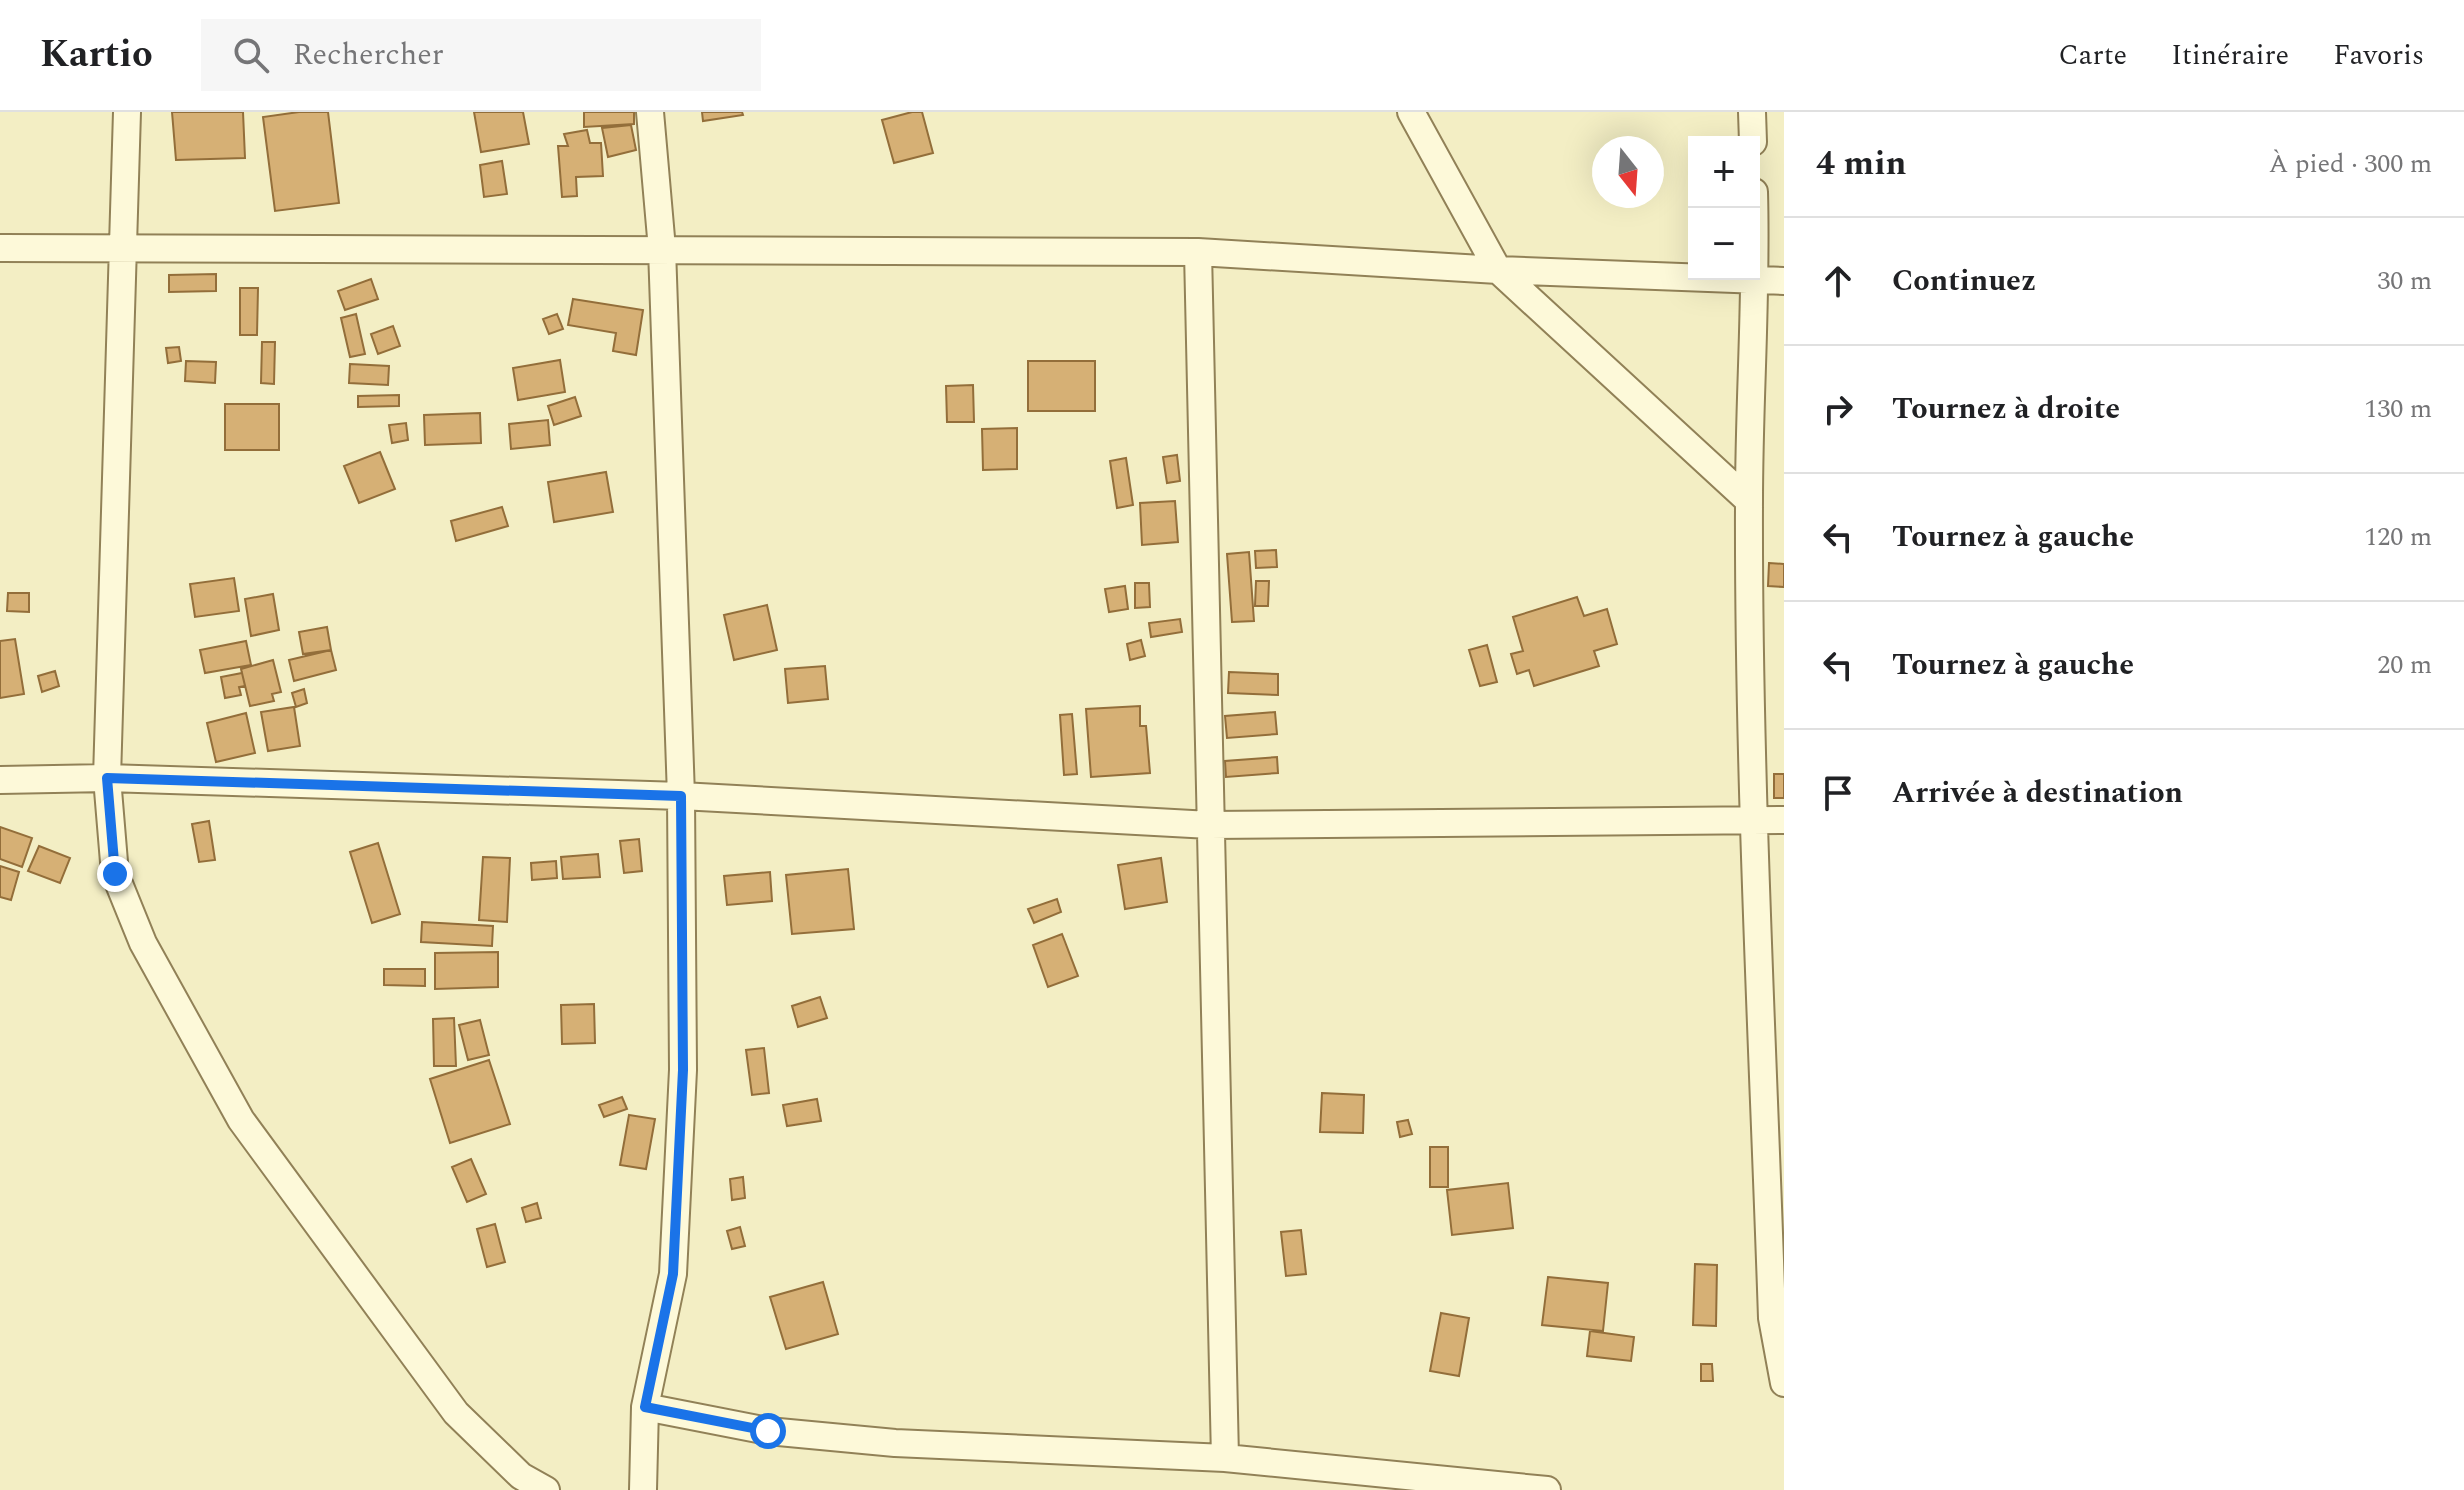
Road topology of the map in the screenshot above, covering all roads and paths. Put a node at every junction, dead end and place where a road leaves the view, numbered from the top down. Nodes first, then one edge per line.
1 (127, 112) edge
2 (650, 112) edge
3 (1411, 112) edge
4 (1752, 112) edge
5 (1753, 136) edge
6 (0, 248) edge
7 (662, 249) junction
8 (124, 250) junction
9 (1198, 252) junction
10 (1498, 270) junction
11 (1688, 277) edge
12 (1757, 280) joint
13 (1784, 281) edge
14 (1748, 500) junction
15 (107, 778) junction
16 (0, 780) edge
17 (681, 796) junction
18 (1756, 818) junction
19 (1784, 820) edge
20 (1210, 825) junction
21 (1784, 1383) edge
22 (645, 1407) junction
23 (1225, 1458) junction
24 (546, 1490) edge
25 (643, 1490) edge
26 (1547, 1490) edge

1 - 8 street
2 - 7 street
3 - 10 street
4 - 5 street
6 - 8 street
7 - 8 street
7 - 9 street
7 - 17 street
8 - 15 street
9 - 10 street
9 - 20 street
10 - 11 street
10 - 14 street
12 - 13 street
12 - 14 street
14 - 18 street
15 - 16 street
15 - 17 street
15 - 24 street
17 - 20 street
17 - 22 street
18 - 19 street
18 - 20 street
18 - 21 street
20 - 23 street
22 - 23 street
22 - 25 street
23 - 26 street

